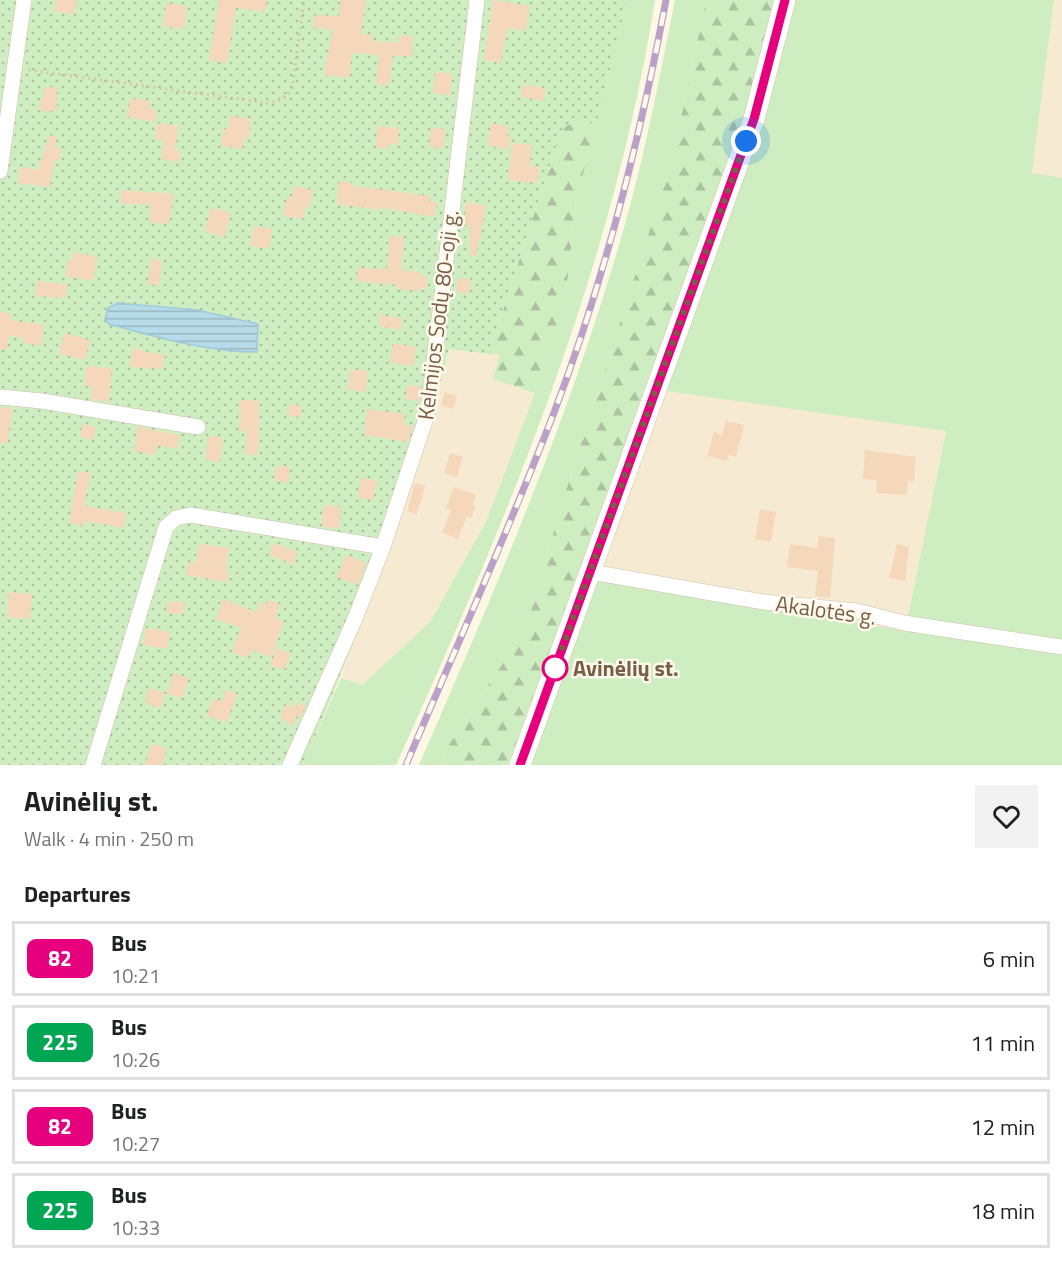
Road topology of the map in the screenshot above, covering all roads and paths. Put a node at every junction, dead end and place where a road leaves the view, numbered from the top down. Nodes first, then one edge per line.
1 (24, 0) edge
2 (304, 0) edge
3 (477, 0) edge
4 (785, 0) edge
5 (16, 68) junction
6 (0, 171) edge
7 (0, 397) edge
8 (198, 427) dead end
9 (383, 547) junction
10 (591, 572) junction
11 (1062, 647) edge
12 (93, 765) edge
13 (290, 765) edge
14 (520, 765) edge

1 - 5 street
2 - 5 path
3 - 9 street, Kelmijos Sodų 80-oji g.
4 - 10 main road
5 - 6 street
7 - 8 street
9 - 12 street
9 - 13 street, Kelmijos Sodų 80-oji g.
10 - 11 street, Akalotės g.
10 - 14 main road

